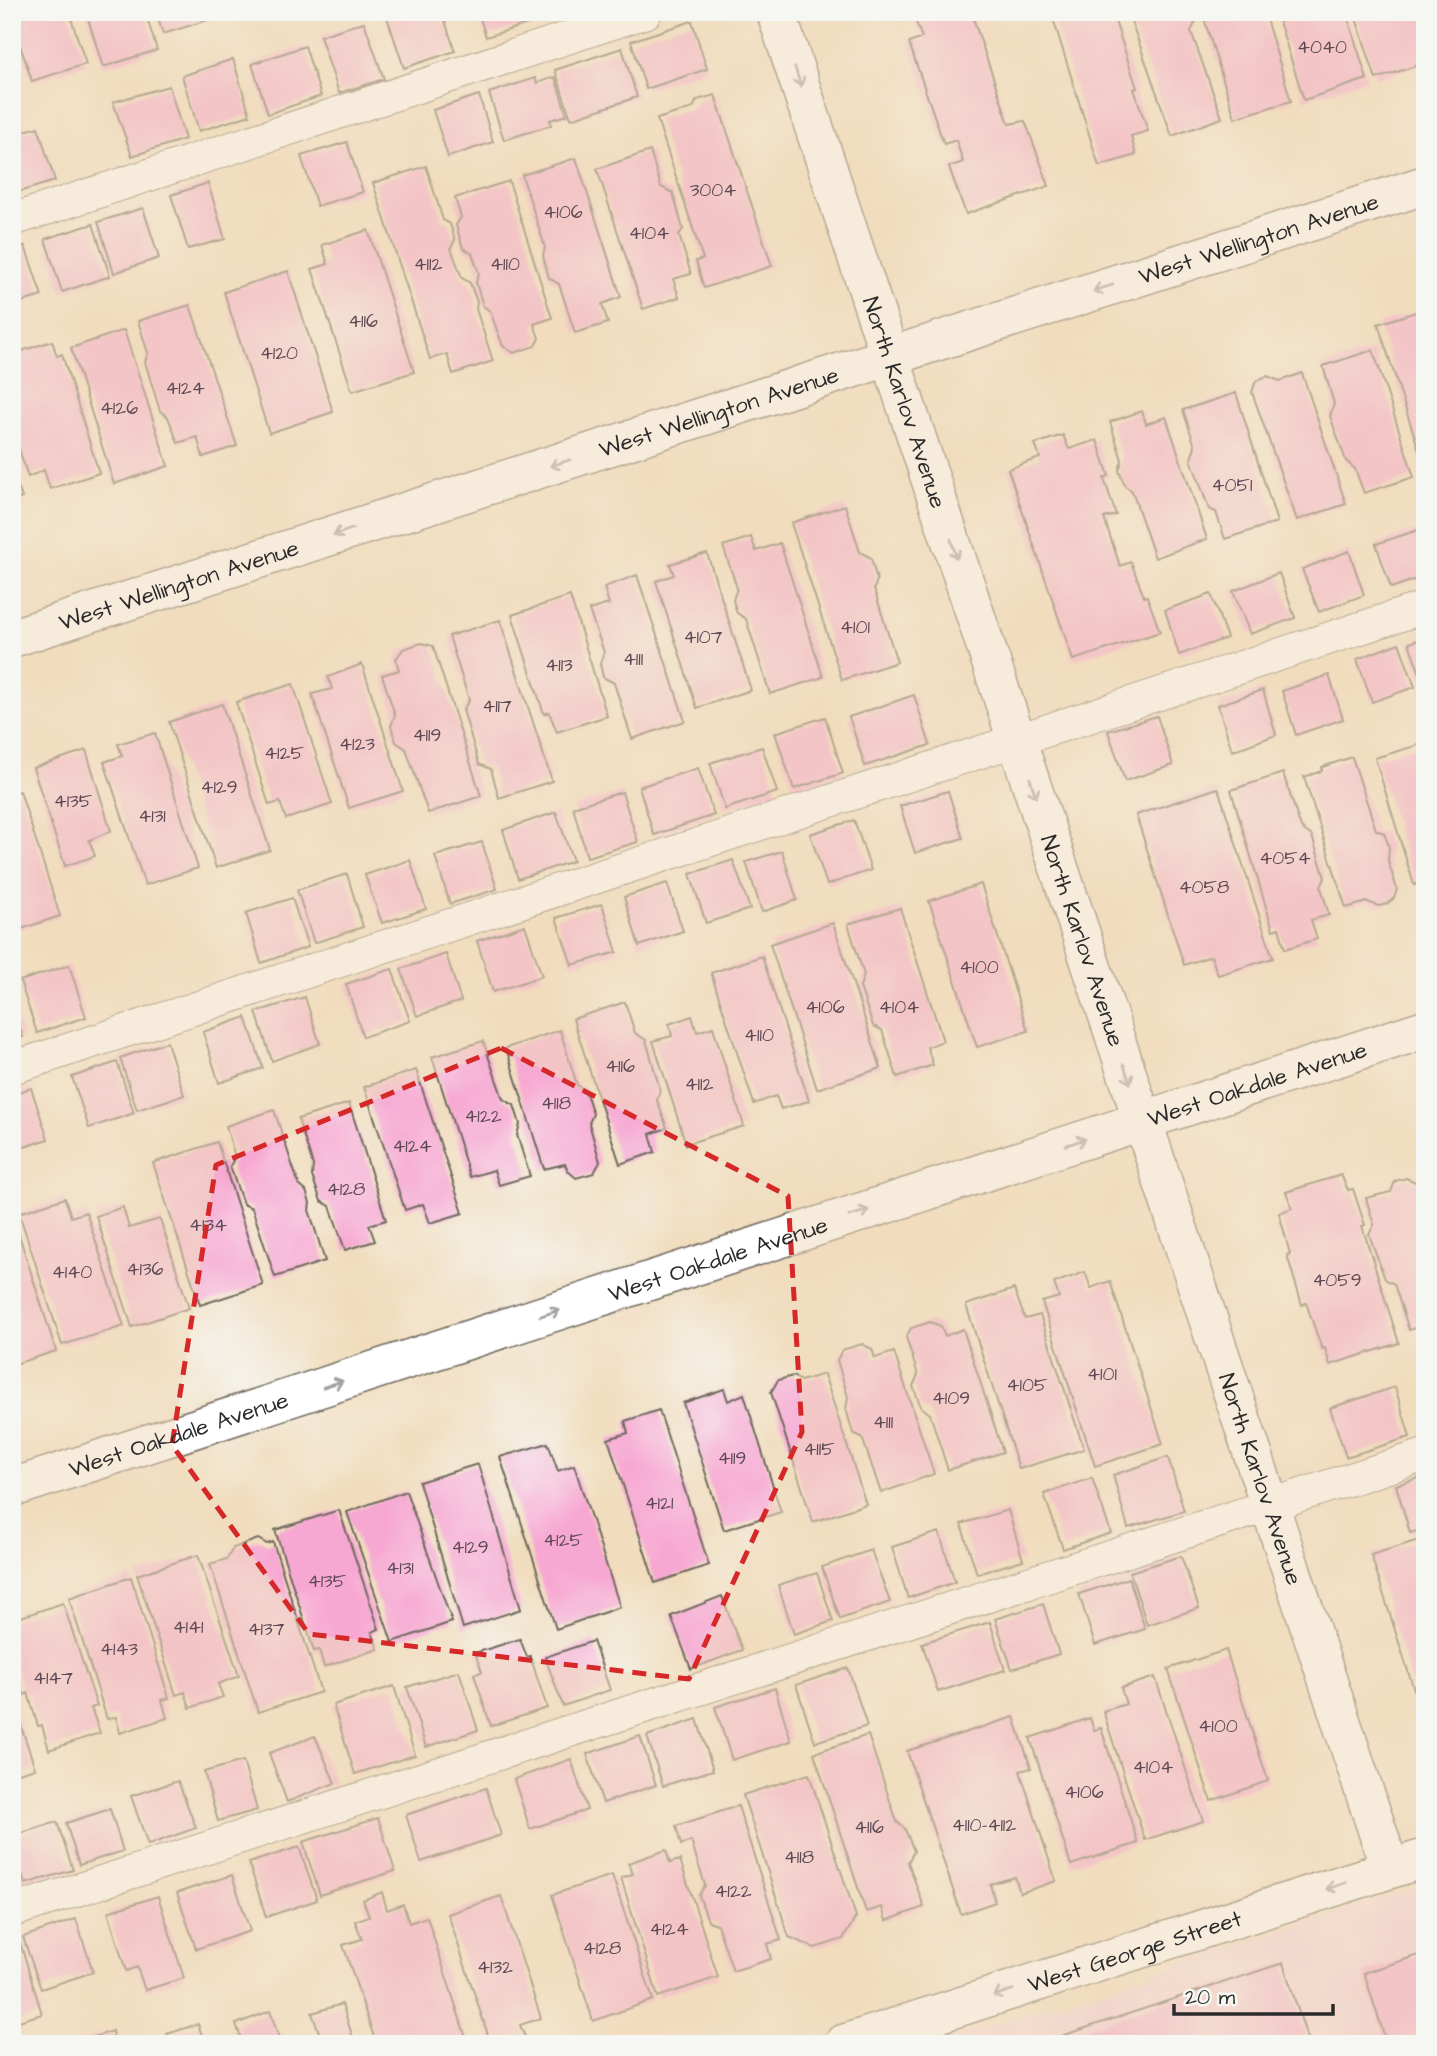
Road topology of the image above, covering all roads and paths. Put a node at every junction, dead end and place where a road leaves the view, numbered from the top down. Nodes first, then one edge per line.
1 (646, 12) edge
2 (776, 12) edge
3 (1425, 185) edge
4 (12, 220) edge
5 (890, 357) junction
6 (1425, 607) edge
7 (12, 638) edge
8 (1017, 740) junction
9 (1425, 1029) edge
10 (12, 1068) edge
11 (1143, 1121) junction
12 (1425, 1455) edge
13 (12, 1488) edge
14 (1270, 1505) junction
15 (1408, 1863) edge
16 (12, 1911) edge
17 (843, 2044) edge

1 - 4 lane
2 -> 5 street, North Karlov Avenue
3 -> 5 street, West Wellington Avenue
5 -> 7 street, West Wellington Avenue
5 -> 8 street, North Karlov Avenue
6 - 8 lane
8 - 10 lane
8 -> 11 street, North Karlov Avenue
9 - 11 street, West Oakdale Avenue
13 -> 11 street, West Oakdale Avenue
11 - 14 street, North Karlov Avenue
12 - 14 lane
14 - 15 street, North Karlov Avenue
14 - 16 lane
15 -> 17 street, West George Street

